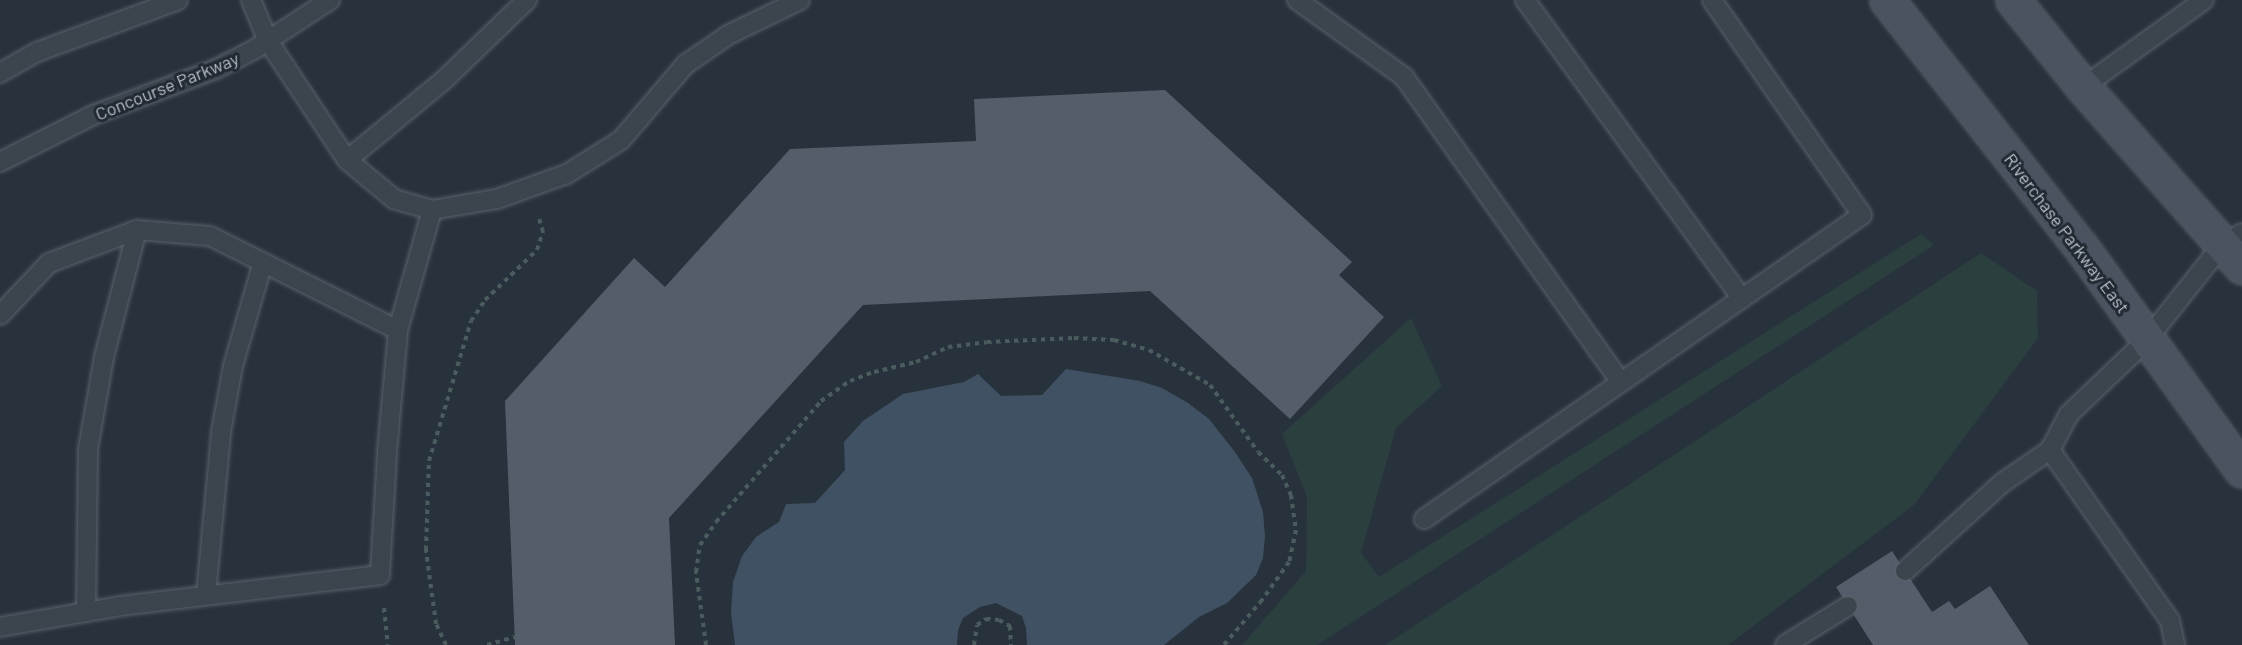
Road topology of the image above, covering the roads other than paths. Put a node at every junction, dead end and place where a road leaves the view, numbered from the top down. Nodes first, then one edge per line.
1 (178, 0) edge
2 (251, 0) edge
3 (330, 0) edge
4 (527, 0) edge
5 (800, 0) edge
6 (1297, 0) edge
7 (1525, 0) edge
8 (1712, 0) edge
9 (1887, 0) edge
10 (2013, 0) edge
11 (2204, 0) edge
12 (268, 41) junction
13 (0, 73) edge
14 (2083, 87) junction
15 (347, 160) junction
16 (0, 162) edge
17 (432, 210) junction
18 (137, 230) junction
19 (2235, 248) edge
20 (263, 262) junction
21 (1742, 299) junction
22 (0, 315) edge
23 (398, 330) junction
24 (2146, 341) junction
25 (1621, 382) junction
26 (2050, 450) junction
27 (2242, 470) edge
28 (1424, 519) dead end
29 (1905, 571) dead end
30 (206, 595) junction
31 (1848, 606) dead end
32 (86, 612) junction
33 (0, 627) edge
34 (1785, 645) edge
35 (2175, 645) edge

1 - 13 lane
2 - 12 lane
3 - 12 lane, Concourse Parkway
4 - 15 lane
5 - 17 lane
6 - 25 lane
7 - 21 lane
8 - 21 lane
9 - 24 street, Riverchase Parkway East
10 - 14 street
11 - 14 lane
12 - 15 lane
12 - 16 lane, Concourse Parkway
14 - 19 street
15 - 17 lane
17 - 23 lane
18 - 20 lane
18 - 22 lane
18 - 32 lane
19 - 24 lane
20 - 23 lane
20 - 30 lane
21 - 25 lane
23 - 30 lane
24 - 26 lane
24 - 27 street, Riverchase Parkway East
25 - 28 lane
26 - 29 lane
26 - 35 lane
30 - 32 lane
31 - 34 lane
32 - 33 lane

